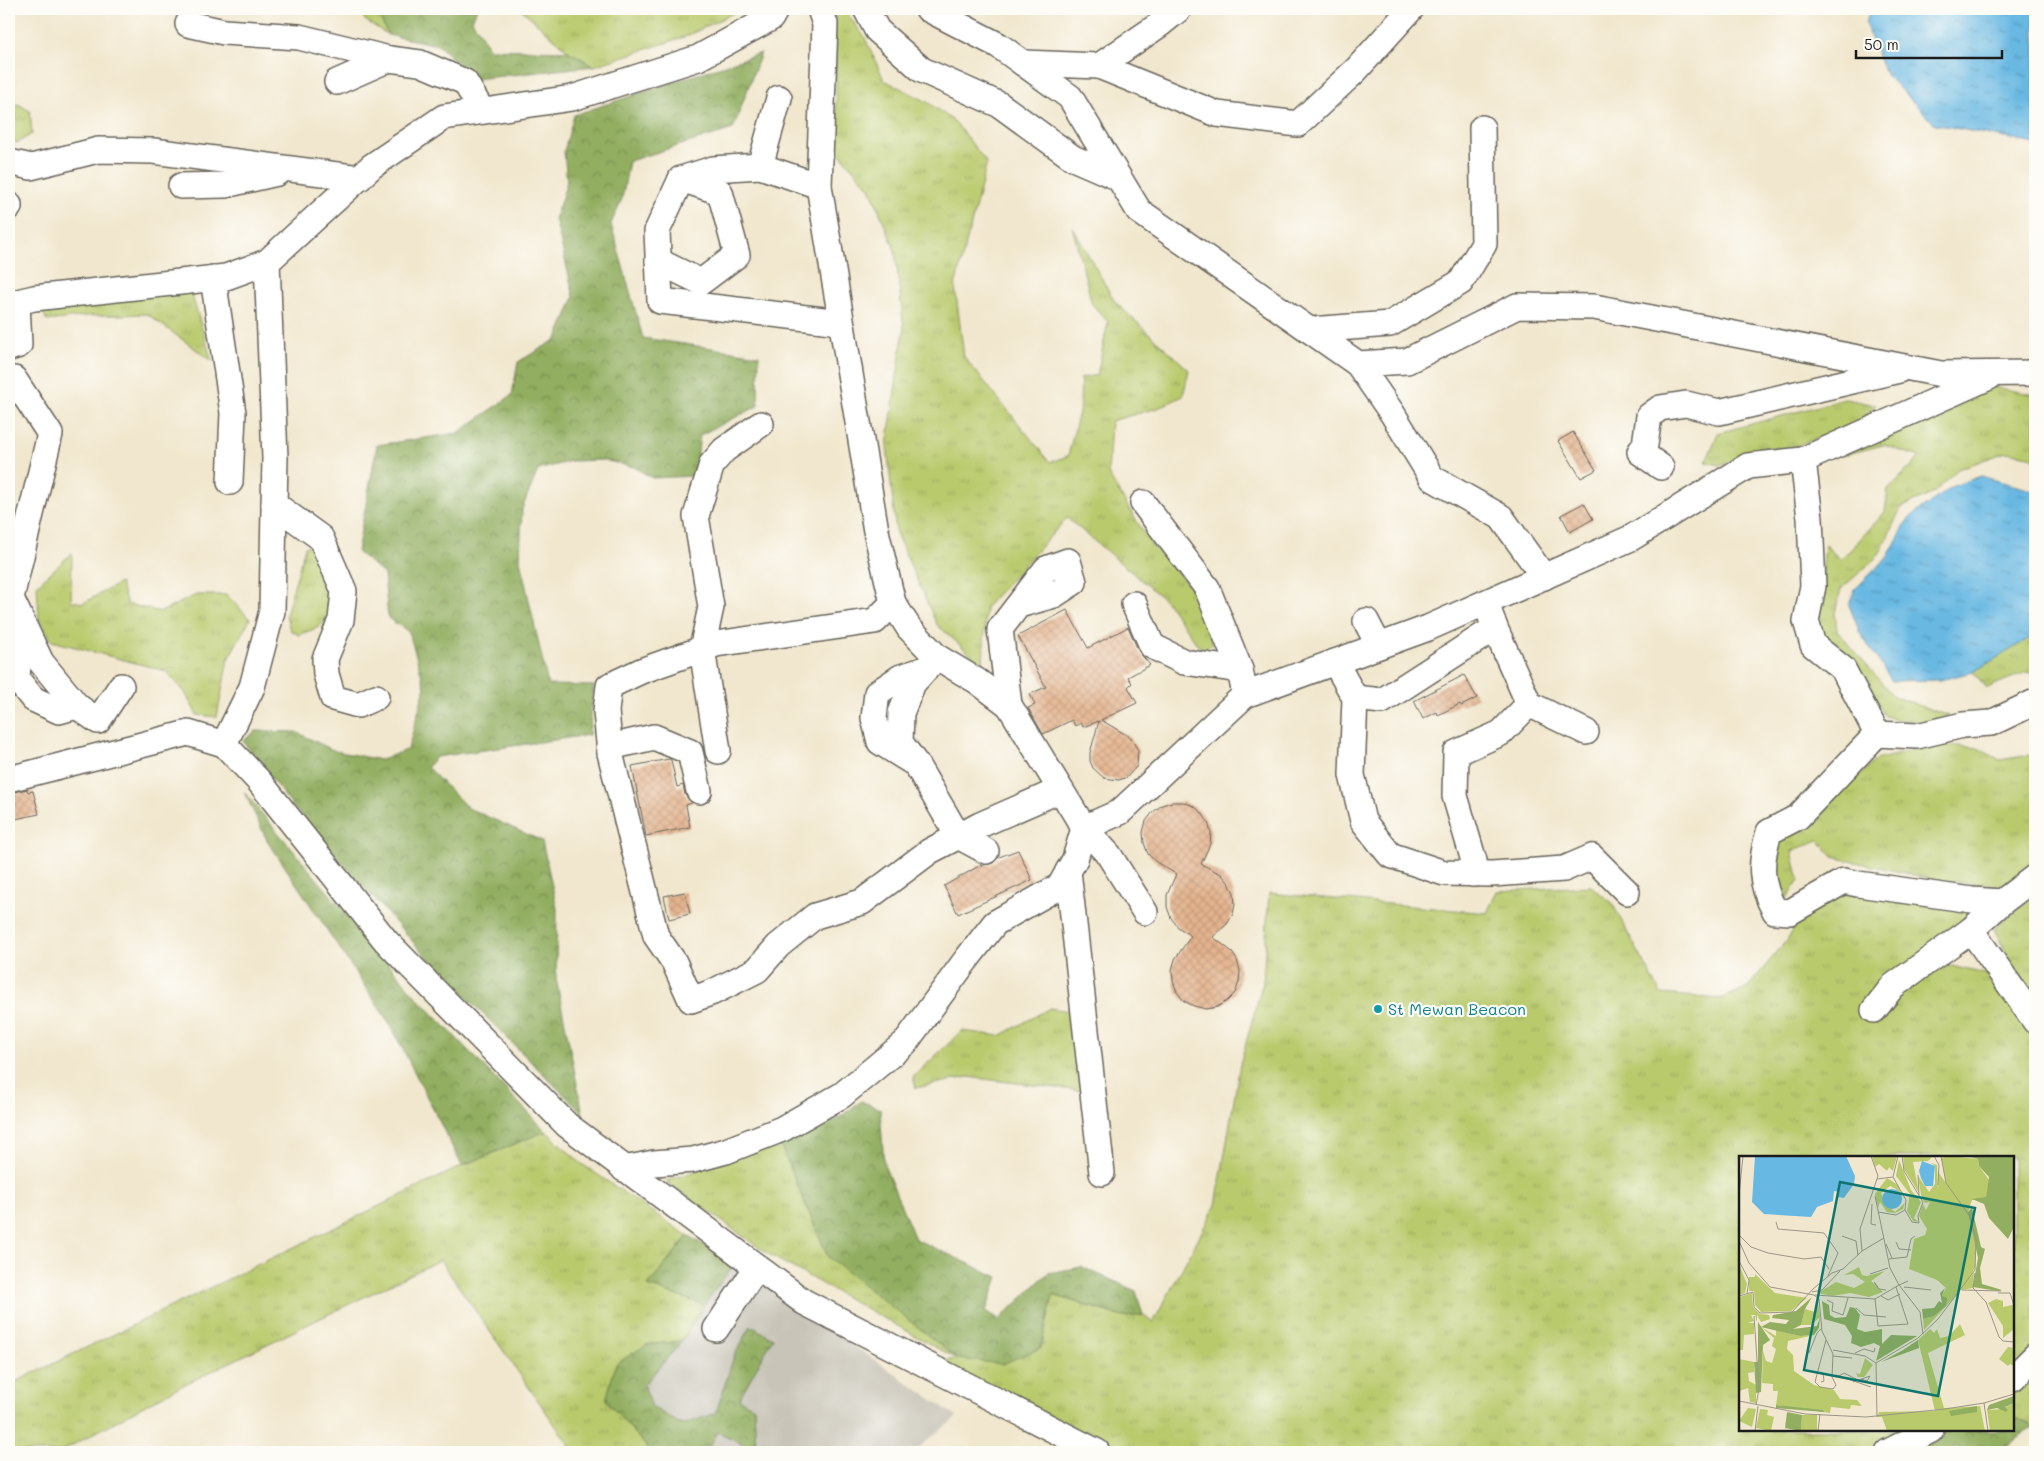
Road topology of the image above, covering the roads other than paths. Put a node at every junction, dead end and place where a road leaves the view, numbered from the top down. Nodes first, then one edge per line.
1 (776, 9) edge
2 (820, 9) edge
3 (866, 9) edge
4 (928, 9) edge
5 (1179, 9) edge
6 (1411, 9) edge
7 (188, 24) dead end
8 (389, 59) junction
9 (1023, 63) junction
10 (1100, 66) junction
11 (337, 82) dead end
12 (779, 98) dead end
13 (482, 111) junction
14 (1482, 128) dead end
15 (9, 162) edge
16 (760, 166) junction
17 (292, 169) junction
18 (360, 178) junction
19 (1119, 178) junction
20 (681, 179) junction
21 (181, 186) dead end
22 (819, 186) junction
23 (658, 261) junction
24 (267, 262) junction
25 (213, 278) junction
26 (13, 303) edge
27 (841, 322) junction
28 (1310, 330) junction
29 (14, 347) edge
30 (1358, 364) junction
31 (1908, 367) junction
32 (1998, 373) junction
33 (2035, 373) edge
34 (12, 386) edge
35 (761, 424) dead end
36 (1804, 460) junction
37 (1661, 466) dead end
38 (230, 482) dead end
39 (1143, 503) dead end
40 (274, 504) junction
41 (1544, 577) junction
42 (10, 596) edge
43 (1486, 602) junction
44 (893, 603) junction
45 (1019, 604) dead end
46 (1134, 604) dead end
47 (1366, 621) dead end
48 (1495, 628) junction
49 (1379, 646) junction
50 (702, 649) junction
51 (1335, 662) junction
52 (931, 663) junction
53 (1240, 670) junction
54 (121, 686) dead end
55 (1245, 695) junction
56 (376, 697) dead end
57 (1355, 698) junction
58 (2035, 702) edge
59 (1529, 704) junction
60 (1009, 705) junction
61 (1586, 732) dead end
62 (1877, 734) junction
63 (224, 744) junction
64 (610, 747) junction
65 (718, 751) dead end
66 (9, 778) edge
67 (1060, 790) junction
68 (699, 791) dead end
69 (1084, 828) junction
70 (958, 836) junction
71 (986, 851) dead end
72 (1068, 870) junction
73 (1473, 874) junction
74 (2035, 877) edge
75 (1627, 892) dead end
76 (2002, 902) junction
77 (1145, 912) dead end
78 (1971, 930) junction
79 (1874, 1010) dead end
80 (2035, 1021) edge
81 (624, 1169) junction
82 (1102, 1173) dead end
83 (757, 1267) junction
84 (716, 1329) dead end
85 (2035, 1356) edge
86 (2014, 1377) edge
87 (1929, 1431) edge
88 (1097, 1452) edge
89 (1888, 1452) edge

1 - 13 street
2 - 22 street
3 - 19 street
4 - 9 street
5 - 10 street
6 - 10 street
7 - 8 street
8 - 11 street
8 - 13 street
9 - 10 street
9 - 19 street
12 - 16 street
13 - 18 street
14 - 28 street
15 - 17 street
16 - 20 street
16 - 22 street
17 - 18 street
17 - 21 street
18 - 24 street
19 - 28 street
20 - 23 street
20 - 23 street
22 - 27 street
23 - 27 street
24 - 25 street
24 - 40 street
25 - 26 street
25 - 38 street
26 - 29 street
27 - 44 street
28 - 30 street
29 - 34 street
30 - 31 street
30 - 41 street
31 - 32 street
31 - 37 street
32 - 33 street
32 - 36 street
34 - 42 street
35 - 50 street
36 - 41 street
36 - 62 street
39 - 53 street
40 - 56 street
40 - 63 street
41 - 43 street
42 - 54 street
43 - 48 street
43 - 49 street
44 - 50 street
44 - 52 street
45 - 60 street
46 - 53 street
47 - 49 street
48 - 57 street
48 - 59 street
49 - 51 street
50 - 64 street
50 - 65 street
51 - 55 street
51 - 57 street
52 - 60 street
52 - 70 street
53 - 55 street
55 - 69 street
57 - 73 street
58 - 62 street
59 - 61 street
59 - 73 street
60 - 67 street
62 - 76 street
63 - 66 street
63 - 81 street
64 - 68 street
64 - 70 street
67 - 69 street
67 - 70 street
69 - 72 street
69 - 77 street
70 - 71 street
72 - 81 street
72 - 82 street
73 - 75 street
74 - 76 street
76 - 78 street
78 - 79 street
78 - 80 street
81 - 83 street
83 - 84 street
83 - 88 street
85 - 86 street
87 - 89 street

